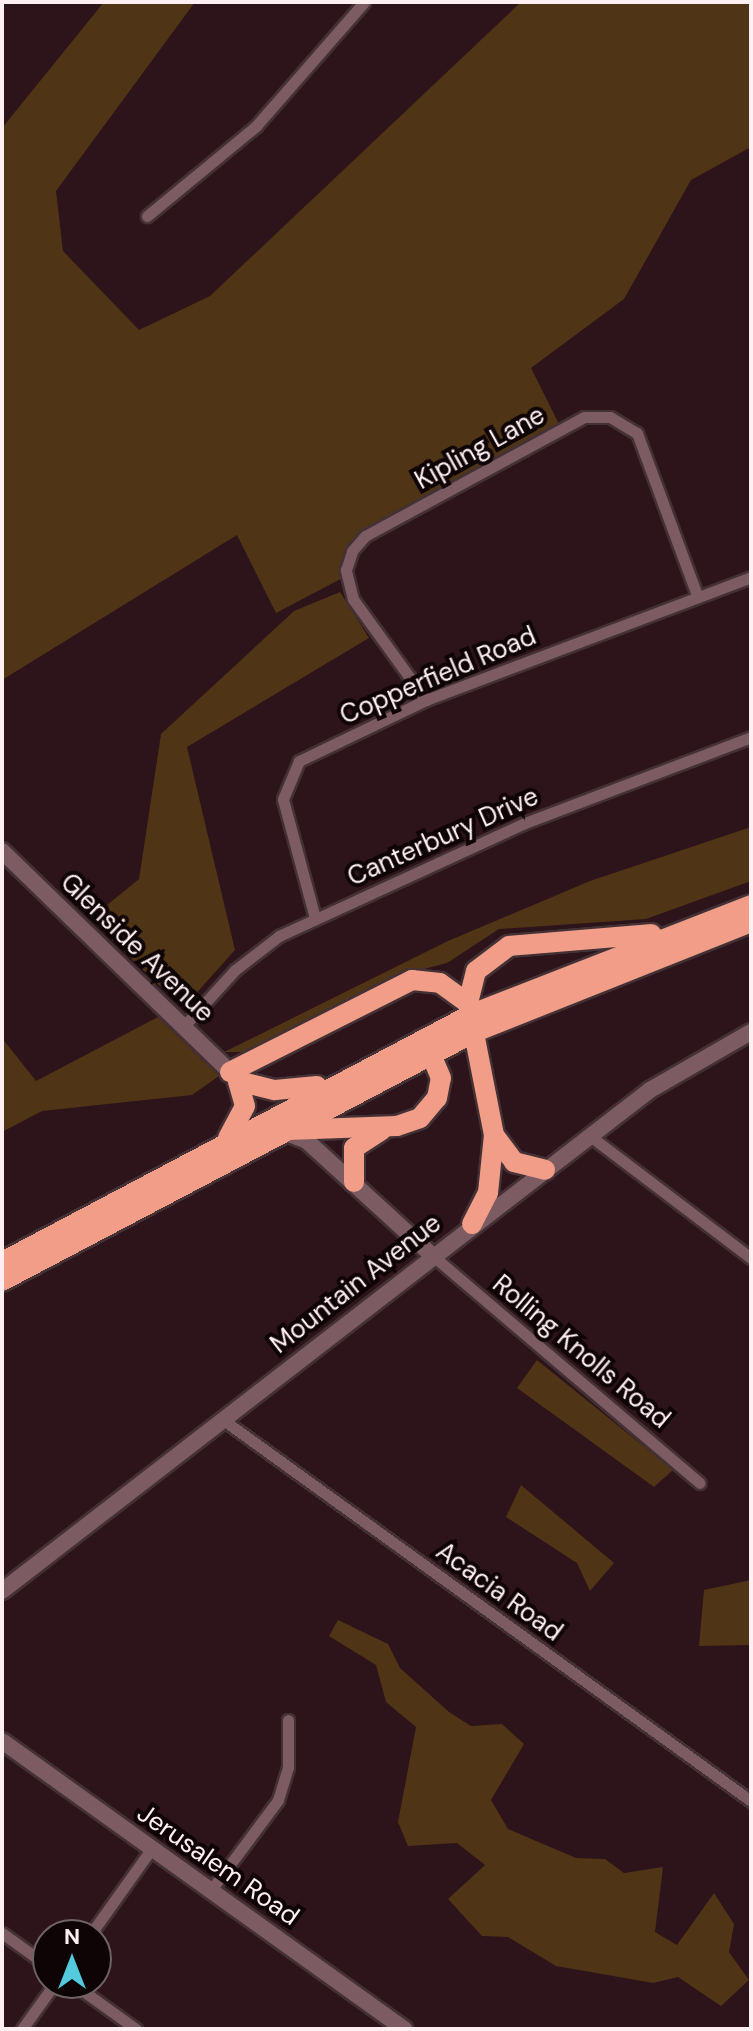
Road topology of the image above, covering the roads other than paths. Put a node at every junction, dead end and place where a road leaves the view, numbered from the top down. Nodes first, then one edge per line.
1 (364, 2) edge
2 (147, 216) dead end
3 (751, 577) edge
4 (697, 595) junction
5 (426, 700) junction
6 (751, 737) edge
7 (2, 851) edge
8 (751, 905) edge
9 (315, 918) junction
10 (751, 922) edge
11 (671, 933) junction
12 (472, 1016) junction
13 (184, 1026) junction
14 (751, 1032) edge
15 (411, 1044) junction
16 (435, 1052) junction
17 (234, 1076) junction
18 (327, 1085) junction
19 (389, 1127) junction
20 (279, 1130) junction
21 (494, 1135) junction
22 (590, 1136) junction
23 (228, 1138) junction
24 (545, 1170) junction
25 (354, 1182) junction
26 (472, 1224) junction
27 (433, 1256) junction
28 (751, 1258) edge
29 (2, 1262) edge
30 (2, 1281) edge
31 (222, 1419) junction
32 (700, 1483) dead end
33 (2, 1591) edge
34 (288, 1720) dead end
35 (2, 1741) edge
36 (751, 1801) edge
37 (152, 1848) junction
38 (211, 1890) junction
39 (101, 1919) edge
40 (2, 1933) edge
41 (32, 1955) edge
42 (44, 1999) edge
43 (94, 1999) edge
44 (22, 2029) edge
45 (136, 2029) edge
46 (405, 2029) edge

1 - 2 street
3 - 4 street, Copperfield Road
4 - 5 street, Copperfield Road
4 - 5 street, Kipling Lane
5 - 9 street, Copperfield Road
6 - 9 street, Canterbury Drive
7 - 13 street, Glenside Avenue
8 - 11 highway
9 - 13 street, Canterbury Drive
10 - 12 highway
11 - 12 highway
11 - 12 highway
12 - 15 highway
12 - 16 highway
12 - 17 highway
12 - 21 highway
13 - 17 street, Glenside Avenue
14 - 22 street, Mountain Avenue
15 - 16 highway
15 - 18 highway
16 - 19 highway
16 - 20 highway
17 - 18 highway
17 - 23 highway
18 - 23 highway
19 - 20 highway
19 - 25 highway
20 - 25 street
20 - 30 highway
21 - 24 highway
21 - 26 highway
22 - 24 street, Mountain Avenue
22 - 28 street
23 - 29 highway
24 - 26 street, Mountain Avenue
25 - 27 street
26 - 27 street, Mountain Avenue
27 - 31 street, Mountain Avenue
27 - 32 street, Rolling Knolls Road
31 - 33 street, Mountain Avenue
31 - 36 street, Acacia Road
34 - 38 street
35 - 37 street, Jerusalem Road
37 - 38 street, Jerusalem Road
37 - 39 street
38 - 46 street, Jerusalem Road
40 - 41 street
42 - 44 street
43 - 45 street

